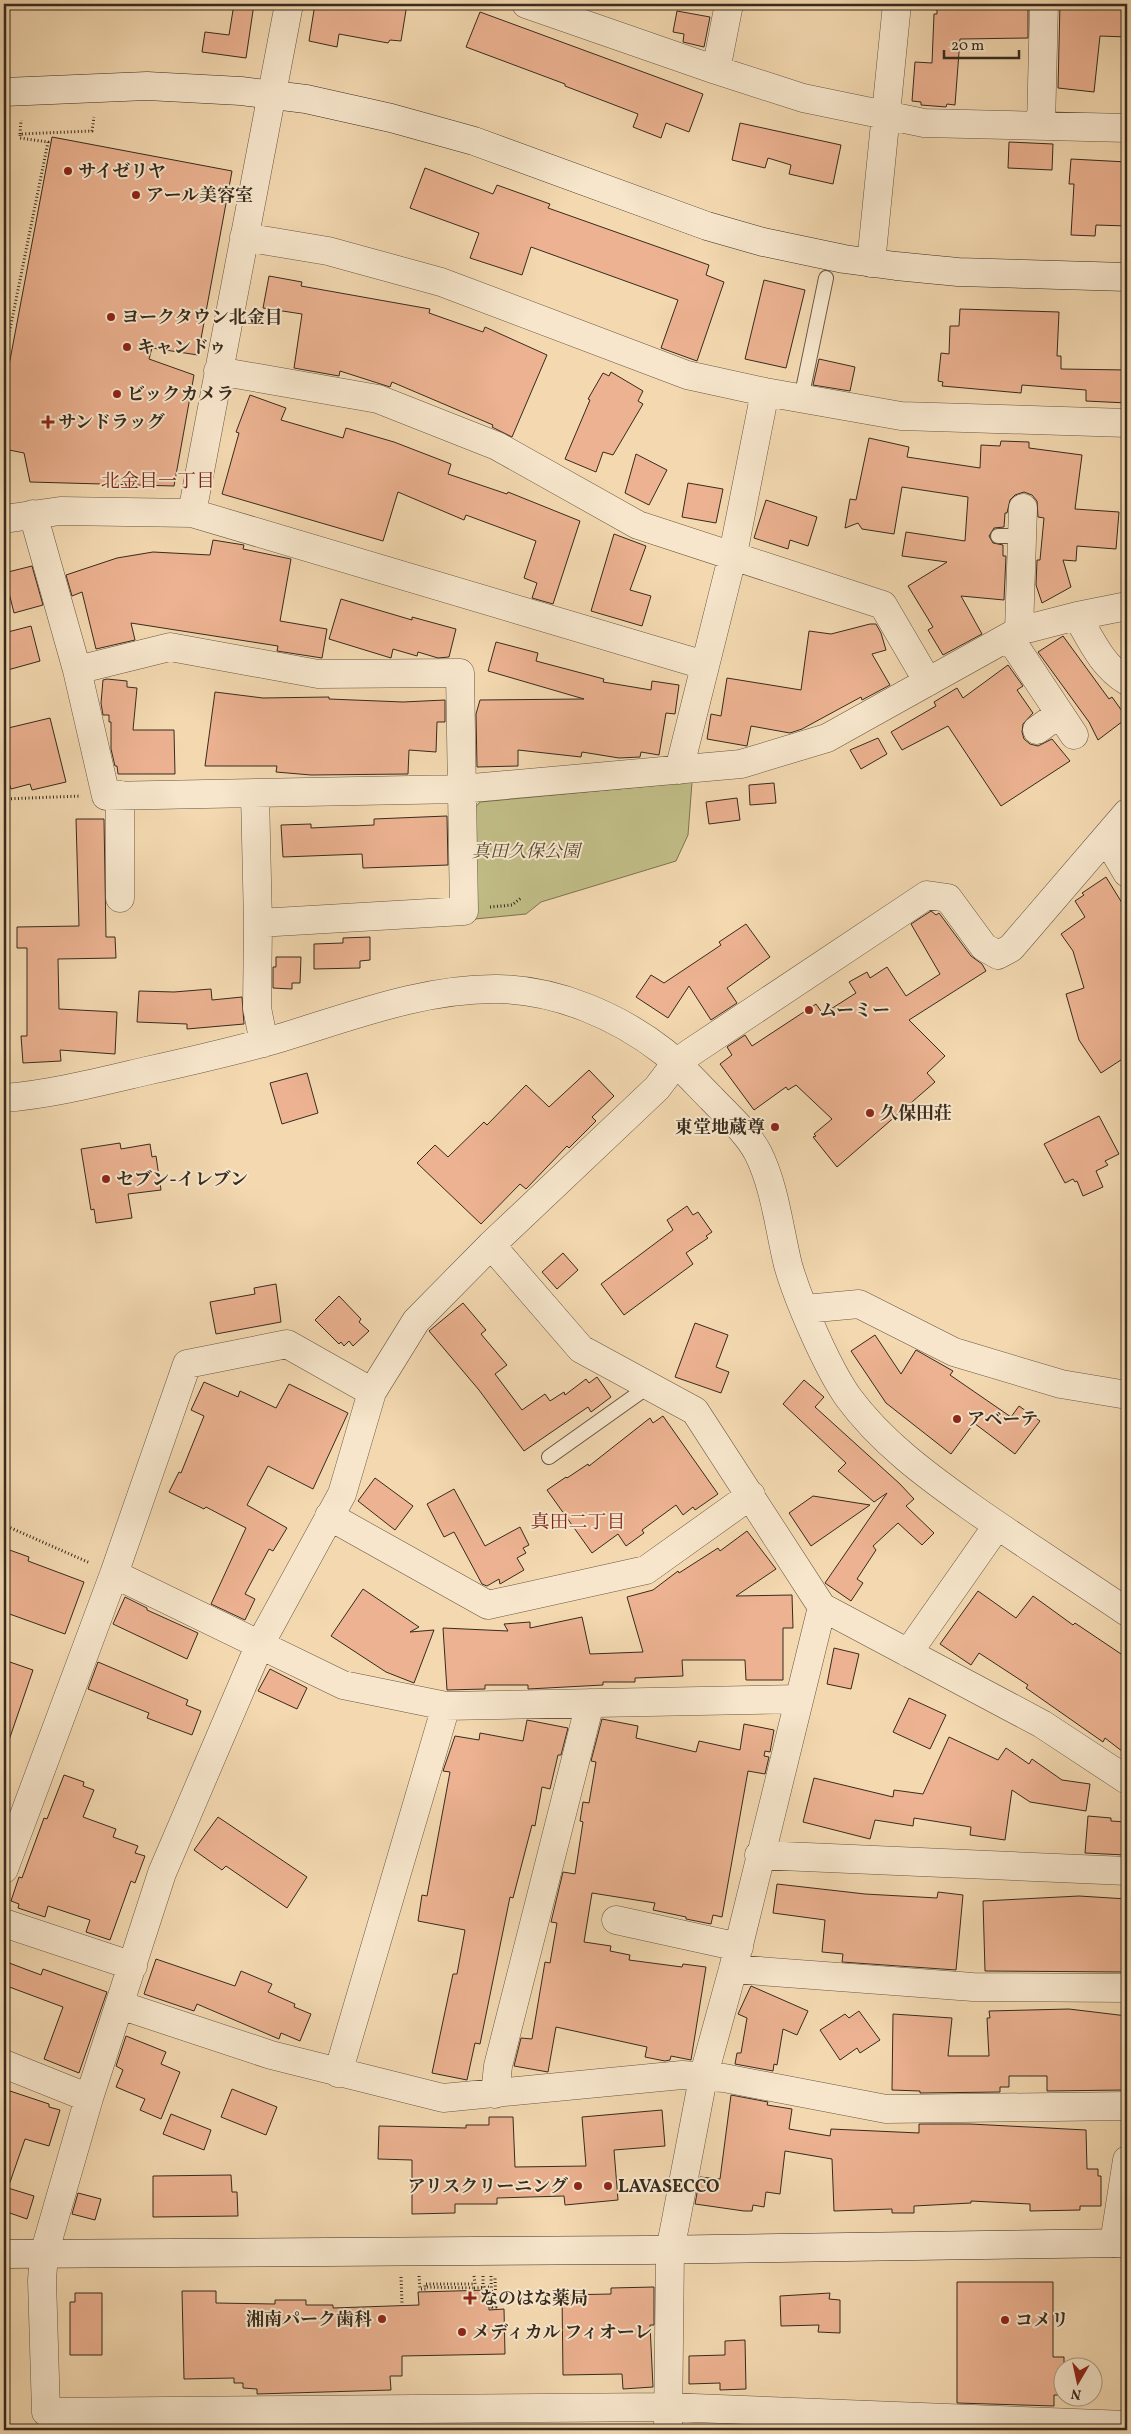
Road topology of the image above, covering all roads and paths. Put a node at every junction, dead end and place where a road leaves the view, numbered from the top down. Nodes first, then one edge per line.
1 (289, 4) edge
2 (729, 4) edge
3 (897, 4) edge
4 (1044, 4) edge
5 (542, 6) edge
6 (716, 70) junction
7 (4, 92) edge
8 (272, 95) junction
9 (887, 115) junction
10 (94, 117) dead end
11 (21, 120) dead end
12 (1040, 126) junction
13 (1127, 128) edge
14 (20, 134) junction
15 (244, 238) junction
16 (871, 263) junction
17 (1127, 277) edge
18 (826, 278) dead end
19 (4, 359) edge
20 (218, 371) junction
21 (765, 392) junction
22 (801, 399) junction
23 (1127, 423) edge
24 (1023, 508) dead end
25 (192, 513) junction
26 (33, 514) junction
27 (4, 519) edge
28 (732, 554) junction
29 (1127, 606) edge
30 (1077, 616) junction
31 (1014, 634) junction
32 (704, 665) junction
33 (77, 670) junction
34 (1127, 681) edge
35 (928, 682) junction
36 (1037, 730) dead end
37 (679, 770) junction
38 (461, 789) junction
39 (255, 794) junction
40 (89, 796) dead end
41 (120, 796) junction
42 (4, 799) edge
43 (1127, 813) edge
44 (1107, 838) junction
45 (1127, 873) edge
46 (120, 898) dead end
47 (521, 898) dead end
48 (484, 908) dead end
49 (258, 924) junction
50 (264, 1043) junction
51 (676, 1063) junction
52 (4, 1098) edge
53 (491, 1245) junction
54 (805, 1309) junction
55 (649, 1386) junction
56 (372, 1392) junction
57 (1127, 1395) edge
58 (548, 1457) dead end
59 (751, 1495) junction
60 (329, 1516) junction
61 (4, 1525) edge
62 (997, 1526) junction
63 (70, 1554) dead end
64 (114, 1574) junction
65 (1123, 1601) edge
66 (822, 1607) junction
67 (260, 1644) junction
68 (908, 1653) junction
69 (799, 1699) junction
70 (590, 1702) junction
71 (446, 1706) junction
72 (1127, 1780) edge
73 (759, 1855) junction
74 (4, 1869) edge
75 (1127, 1871) edge
76 (616, 1920) dead end
77 (4, 1923) edge
78 (736, 1958) junction
79 (133, 1966) junction
80 (1127, 1988) edge
81 (120, 2005) junction
82 (4, 2064) edge
83 (338, 2073) junction
84 (703, 2078) junction
85 (495, 2094) junction
86 (89, 2098) junction
87 (1127, 2106) edge
88 (1127, 2160) edge
89 (1121, 2243) edge
90 (670, 2250) junction
91 (4, 2254) edge
92 (44, 2254) junction
93 (483, 2275) dead end
94 (401, 2276) dead end
95 (419, 2276) dead end
96 (475, 2286) junction
97 (491, 2287) junction
98 (483, 2288) junction
99 (402, 2306) dead end
100 (668, 2419) edge
101 (332, 2421) edge
102 (952, 2425) edge
103 (1127, 2426) edge

1 - 8 street
2 - 6 street
3 - 9 street
4 - 12 street
5 - 6 street
6 - 9 street
7 - 8 street
8 - 15 street
8 - 16 street
9 - 12 street
9 - 16 street
10 - 14 path
11 - 14 path
12 - 13 street
14 - 19 path
15 - 20 street
15 - 21 street
16 - 17 street
18 - 22 lane
20 - 25 street
20 - 28 street
21 - 22 street
21 - 28 street
22 - 23 street
24 - 31 street
25 - 26 street
25 - 32 street
26 - 27 street
26 - 33 street
28 - 32 street
28 - 35 street
29 - 30 street
30 - 31 street
30 - 34 street
31 - 35 street
31 - 36 street
32 - 37 street
33 - 38 street
33 - 41 street
35 - 37 street
37 - 38 street
38 - 39 street
38 - 49 street
39 - 41 street
39 - 49 street
40 - 42 path
41 - 46 street
43 - 44 street
44 - 45 street
44 - 51 street
47 - 48 path
49 - 50 street
50 - 51 street
50 - 52 street
51 - 53 street
51 - 54 street
53 - 55 street
53 - 56 street
54 - 57 street
54 - 62 street
55 - 58 lane
55 - 59 street
56 - 60 street
56 - 64 street
59 - 60 street
59 - 66 street
60 - 67 street
61 - 63 path
62 - 65 street
62 - 68 street
64 - 67 street
64 - 74 street
66 - 68 street
66 - 69 street
67 - 71 street
67 - 79 street
68 - 72 street
69 - 70 street
69 - 73 street
70 - 71 street
70 - 85 street
71 - 83 street
73 - 75 street
73 - 78 street
76 - 78 street
77 - 79 street
78 - 80 street
78 - 84 street
79 - 81 street
81 - 83 street
81 - 86 street
82 - 86 street
83 - 85 street
84 - 85 street
84 - 87 street
84 - 90 street
86 - 92 street
88 - 89 street
89 - 90 street
90 - 92 street
90 - 100 street
91 - 92 street
92 - 101 street
93 - 98 path
94 - 99 path
95 - 96 path
96 - 96 path
96 - 98 path
97 - 97 path
97 - 98 path
100 - 101 street
100 - 102 street
102 - 103 street

